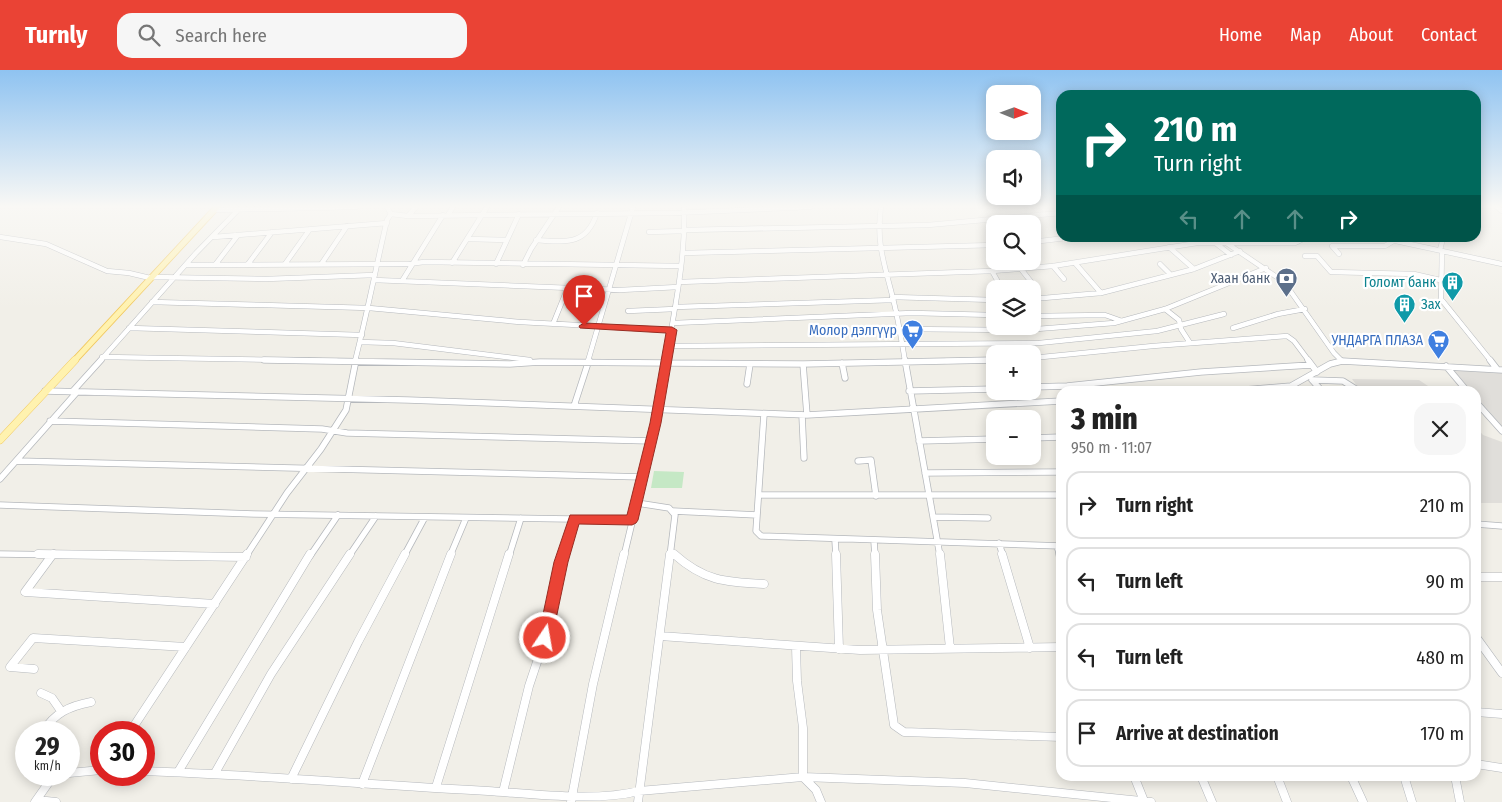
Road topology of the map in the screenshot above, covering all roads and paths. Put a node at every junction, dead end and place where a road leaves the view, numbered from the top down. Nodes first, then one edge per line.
1 (24, 241) edge
2 (184, 241) edge
3 (210, 241) edge
4 (233, 241) edge
5 (265, 241) edge
6 (301, 241) edge
7 (337, 241) edge
8 (382, 241) edge
9 (428, 241) edge
10 (467, 241) edge
11 (506, 241) edge
12 (535, 241) edge
13 (622, 241) edge
14 (684, 241) edge
15 (879, 241) edge
16 (1297, 242) edge
17 (1391, 242) edge
18 (1408, 242) edge
19 (1442, 242) edge
20 (1216, 243) junction
21 (1227, 243) junction
22 (986, 244) edge
23 (1169, 247) junction
24 (880, 248) junction
25 (1441, 250) junction
26 (1240, 251) junction
27 (683, 253) junction
28 (1231, 254) junction
29 (1339, 254) dead end
30 (1305, 256) dead end
31 (322, 263) junction
32 (377, 263) junction
33 (452, 263) junction
34 (1075, 263) junction
35 (248, 264) junction
36 (284, 264) junction
37 (413, 264) junction
38 (496, 264) junction
39 (1160, 264) dead end
40 (1502, 264) edge
41 (186, 265) junction
42 (215, 265) junction
43 (523, 265) junction
44 (615, 266) junction
45 (681, 266) junction
46 (1053, 266) junction
47 (1041, 267) edge
48 (1266, 268) junction
49 (1194, 269) junction
50 (1006, 270) edge
51 (1022, 270) edge
52 (992, 271) junction
53 (1170, 274) junction
54 (888, 275) junction
55 (174, 277) junction
56 (150, 278) junction
57 (374, 278) junction
58 (1064, 279) dead end
59 (997, 280) edge
60 (1030, 280) edge
61 (1440, 280) junction
62 (402, 281) junction
63 (678, 285) junction
64 (568, 287) junction
65 (609, 289) junction
66 (1101, 293) junction
67 (892, 298) junction
68 (1041, 298) edge
69 (986, 300) edge
70 (152, 302) junction
71 (370, 308) junction
72 (675, 308) junction
73 (1165, 309) junction
74 (1305, 309) junction
75 (628, 311) dead end
76 (895, 312) junction
77 (1224, 314) dead end
78 (986, 315) edge
79 (1041, 316) edge
80 (1122, 321) junction
81 (672, 323) junction
82 (553, 324) junction
83 (1181, 324) junction
84 (599, 327) junction
85 (129, 328) junction
86 (1233, 328) dead end
87 (898, 329) junction
88 (672, 330) junction
89 (361, 339) junction
90 (1190, 343) junction
91 (901, 344) junction
92 (669, 346) junction
93 (102, 357) junction
94 (1041, 357) edge
95 (904, 360) junction
96 (986, 360) edge
97 (1342, 361) junction
98 (355, 362) junction
99 (540, 362) junction
100 (842, 363) junction
101 (586, 364) junction
102 (667, 364) junction
103 (750, 364) junction
104 (803, 364) junction
105 (1312, 365) junction
106 (1446, 366) junction
107 (1500, 370) edge
108 (1317, 372) junction
109 (845, 378) dead end
110 (1311, 378) junction
111 (747, 384) dead end
112 (1041, 386) edge
113 (1289, 386) edge
114 (1318, 386) edge
115 (1353, 386) edge
116 (1463, 386) edge
117 (986, 389) edge
118 (46, 391) junction
119 (909, 391) junction
120 (74, 392) junction
121 (349, 398) junction
122 (1056, 401) edge
123 (574, 406) junction
124 (1481, 408) edge
125 (659, 409) junction
126 (913, 410) junction
127 (764, 414) junction
128 (804, 415) junction
129 (50, 421) junction
130 (334, 431) junction
131 (1502, 431) edge
132 (1056, 437) edge
133 (1041, 438) edge
134 (986, 439) edge
135 (0, 440) edge
136 (652, 441) junction
137 (919, 441) junction
138 (804, 458) dead end
139 (858, 460) dead end
140 (16, 461) junction
141 (304, 470) junction
142 (1056, 472) edge
143 (925, 473) junction
144 (643, 477) junction
145 (0, 479) edge
146 (930, 494) junction
147 (758, 495) junction
148 (1056, 495) edge
149 (876, 496) junction
150 (637, 503) junction
151 (0, 505) edge
152 (673, 511) junction
153 (274, 514) junction
154 (338, 515) junction
155 (757, 515) junction
156 (376, 516) junction
157 (425, 517) junction
158 (934, 517) junction
159 (466, 518) junction
160 (521, 518) junction
161 (988, 518) dead end
162 (574, 519) junction
163 (632, 520) junction
164 (1481, 524) edge
165 (1502, 526) edge
166 (835, 540) junction
167 (874, 541) junction
168 (939, 542) junction
169 (999, 543) junction
170 (1056, 546) edge
171 (670, 552) junction
172 (0, 554) edge
173 (54, 554) junction
174 (246, 557) junction
175 (1502, 576) edge
176 (1481, 577) edge
177 (764, 584) dead end
178 (215, 604) junction
179 (660, 636) junction
180 (1481, 644) edge
181 (186, 647) junction
182 (796, 647) junction
183 (950, 648) junction
184 (1030, 648) junction
185 (1056, 648) edge
186 (839, 649) junction
187 (883, 650) junction
188 (34, 669) dead end
189 (1502, 673) edge
190 (41, 693) dead end
191 (91, 702) dead end
192 (61, 711) junction
193 (1481, 712) edge
194 (1502, 714) edge
195 (50, 721) edge
196 (137, 721) edge
197 (1056, 737) edge
198 (1481, 765) edge
199 (1502, 768) edge
200 (155, 771) edge
201 (178, 772) junction
202 (215, 773) junction
203 (803, 776) junction
204 (291, 779) junction
205 (1137, 781) edge
206 (1203, 781) edge
207 (1279, 781) edge
208 (1353, 781) edge
209 (1406, 781) edge
210 (1457, 781) edge
211 (362, 784) junction
212 (46, 786) edge
213 (436, 787) junction
214 (639, 791) junction
215 (503, 792) junction
216 (571, 799) edge
217 (36, 801) edge
218 (1148, 801) edge
219 (56, 802) edge
220 (638, 802) edge
221 (821, 802) edge
222 (1212, 802) edge
223 (1287, 802) edge
224 (1363, 802) edge
225 (1412, 802) edge
226 (1460, 802) edge

1 - 56 street
2 - 56 main road
3 - 41 street
4 - 42 street
5 - 35 street
6 - 36 street
7 - 31 street
8 - 32 street
9 - 37 street
10 - 33 street
11 - 38 street
12 - 43 street
13 - 44 street
14 - 27 street
15 - 24 street
16 - 21 street
17 - 29 street
18 - 25 street
19 - 25 street
20 - 21 street
20 - 23 street
20 - 28 street
21 - 26 street
22 - 24 street
23 - 34 street
23 - 49 street
24 - 27 street
24 - 54 street
25 - 40 street
25 - 61 street
26 - 28 street
26 - 48 street
27 - 45 street
28 - 49 street
30 - 61 street
31 - 32 street
31 - 36 street
32 - 37 street
32 - 57 street
33 - 37 street
33 - 38 street
34 - 46 street
34 - 66 street
35 - 36 street
35 - 42 street
37 - 62 street
38 - 43 street
39 - 53 street
41 - 42 street
41 - 55 street
43 - 44 street
44 - 45 street
44 - 65 street
45 - 63 street
46 - 47 street
46 - 58 street
48 - 73 street
48 - 74 street
49 - 53 street
50 - 52 street
51 - 60 street
52 - 54 street
52 - 59 street
53 - 66 street
54 - 63 street
54 - 67 street
55 - 56 street
55 - 57 street
55 - 70 street
56 - 118 main road
57 - 62 street
57 - 71 street
61 - 107 street
62 - 64 street
63 - 65 street
63 - 72 street
64 - 65 street
64 - 82 street
65 - 84 street
66 - 68 street
67 - 69 street
67 - 72 street
67 - 76 street
70 - 71 street
70 - 85 street
71 - 82 street
71 - 89 street
72 - 75 street
72 - 81 street
73 - 80 street
73 - 83 street
74 - 86 street
74 - 97 street
76 - 78 street
76 - 81 street
76 - 87 street
77 - 83 street
79 - 80 street
80 - 87 street
81 - 88 street
82 - 84 street
83 - 90 street
83 - 91 street
84 - 88 street
84 - 101 street
85 - 89 street
85 - 93 street
87 - 91 street
88 - 92 street
89 - 98 street
89 - 99 street
90 - 94 street
90 - 105 street
91 - 92 street
91 - 95 street
92 - 102 street
93 - 98 street
93 - 120 street
95 - 96 street
95 - 100 street
95 - 119 street
97 - 106 street
97 - 108 street
98 - 99 street
98 - 121 street
99 - 101 street
100 - 104 street
100 - 109 street
101 - 102 street
101 - 123 street
102 - 103 street
102 - 125 street
103 - 104 street
103 - 111 street
104 - 128 street
105 - 108 street
105 - 112 street
106 - 107 street
106 - 116 street
108 - 110 street
110 - 113 street
110 - 114 street
110 - 115 street
117 - 119 street
118 - 120 street
118 - 135 main road
119 - 126 street
120 - 121 street
120 - 129 street
121 - 123 street
121 - 130 street
122 - 126 street
123 - 125 street
124 - 131 street
125 - 127 street
125 - 136 street
126 - 128 street
126 - 137 street
127 - 128 street
127 - 147 street
128 - 138 street
129 - 130 street
129 - 140 street
130 - 136 street
130 - 141 street
132 - 133 street
134 - 137 street
136 - 144 street
137 - 143 street
139 - 149 street
140 - 141 street
140 - 145 street
141 - 144 street
141 - 153 street
142 - 143 street
143 - 146 street
144 - 150 street
146 - 148 street
146 - 149 street
146 - 158 street
147 - 149 street
147 - 155 street
150 - 152 street
150 - 163 street
151 - 153 street
152 - 155 street
152 - 171 street
153 - 154 street
153 - 174 street
154 - 156 street
154 - 201 street
155 - 166 street
156 - 157 street
156 - 202 street
157 - 159 street
157 - 204 street
158 - 161 street
158 - 168 street
159 - 160 street
159 - 211 street
160 - 162 street
160 - 213 street
162 - 163 street
162 - 215 street
163 - 216 street
164 - 165 street
166 - 167 street
166 - 186 street
167 - 168 street
167 - 187 street
168 - 169 street
168 - 183 street
169 - 170 street
169 - 184 street
171 - 177 street
171 - 179 street
172 - 173 street
173 - 174 street
173 - 178 street
174 - 178 street
175 - 176 street
178 - 181 street
179 - 182 street
179 - 214 street
180 - 189 street
181 - 188 street
181 - 196 street
182 - 186 street
182 - 203 street
183 - 184 street
183 - 187 street
184 - 185 street
186 - 187 street
187 - 197 street
190 - 192 street
191 - 192 street
192 - 195 street
193 - 194 street
198 - 199 street
200 - 201 street
201 - 202 street
202 - 204 street
203 - 214 street
203 - 218 street
203 - 221 street
204 - 211 street
205 - 218 street
206 - 222 street
207 - 223 street
208 - 224 street
209 - 225 street
210 - 226 street
211 - 213 street
212 - 217 street
213 - 215 street
214 - 216 street
214 - 220 street
215 - 216 street
217 - 219 street

